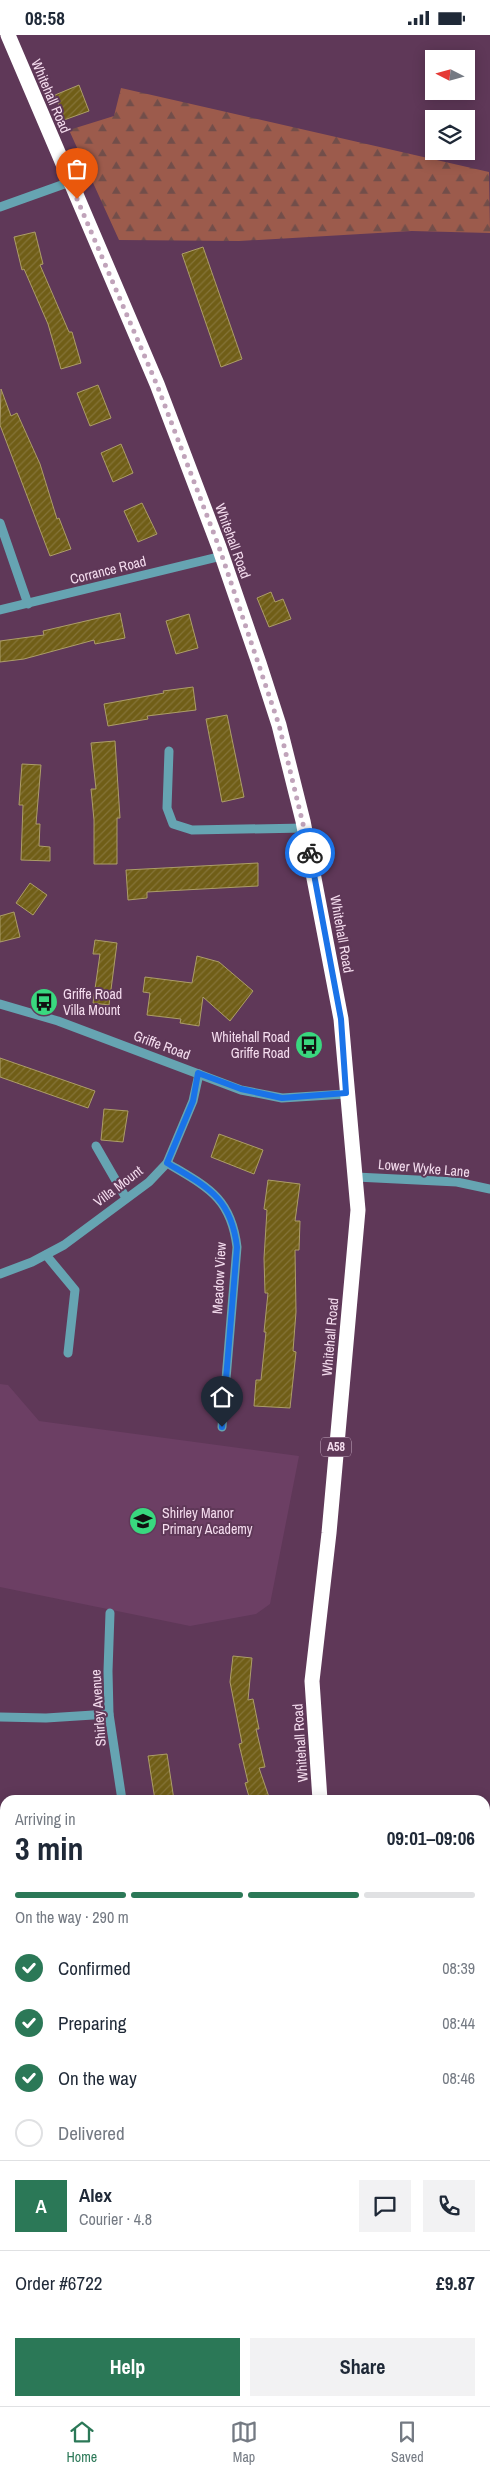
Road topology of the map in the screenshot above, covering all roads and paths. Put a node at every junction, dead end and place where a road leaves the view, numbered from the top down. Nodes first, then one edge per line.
1 (8, 35) edge
2 (70, 182) junction
3 (0, 207) edge
4 (0, 523) edge
5 (222, 555) junction
6 (28, 604) junction
7 (0, 610) edge
8 (169, 751) dead end
9 (305, 828) junction
10 (0, 1004) edge
11 (198, 1073) junction
12 (346, 1093) junction
13 (96, 1146) dead end
14 (167, 1163) junction
15 (356, 1177) junction
16 (490, 1189) edge
17 (126, 1198) junction
18 (46, 1255) junction
19 (0, 1274) edge
20 (68, 1353) dead end
21 (222, 1427) dead end
22 (110, 1613) dead end
23 (109, 1714) junction
24 (0, 1717) edge
25 (121, 1795) edge
26 (320, 1795) edge

1 - 2 highway, Whitehall Road / A58
2 - 3 street
2 - 5 highway, Whitehall Road / A58
4 - 6 street
5 - 6 street, Corrance Road
5 - 9 highway, Whitehall Road / A58
6 - 7 street, Corrance Road
8 - 9 street
9 - 12 highway, Whitehall Road / A58
10 - 11 street, Griffe Road
11 - 12 street, Griffe Road
11 - 14 street, Villa Mount
12 - 15 highway, Whitehall Road / A58
13 - 17 street
14 - 17 street, Villa Mount
14 - 21 street, Meadow View
15 - 16 street, Lower Wyke Lane
15 - 26 highway, Whitehall Road / A58
17 - 18 street, Villa Mount
18 - 19 street, Villa Mount
18 - 20 street
22 - 23 street, Shirley Avenue
23 - 24 street
23 - 25 street, Shirley Avenue

